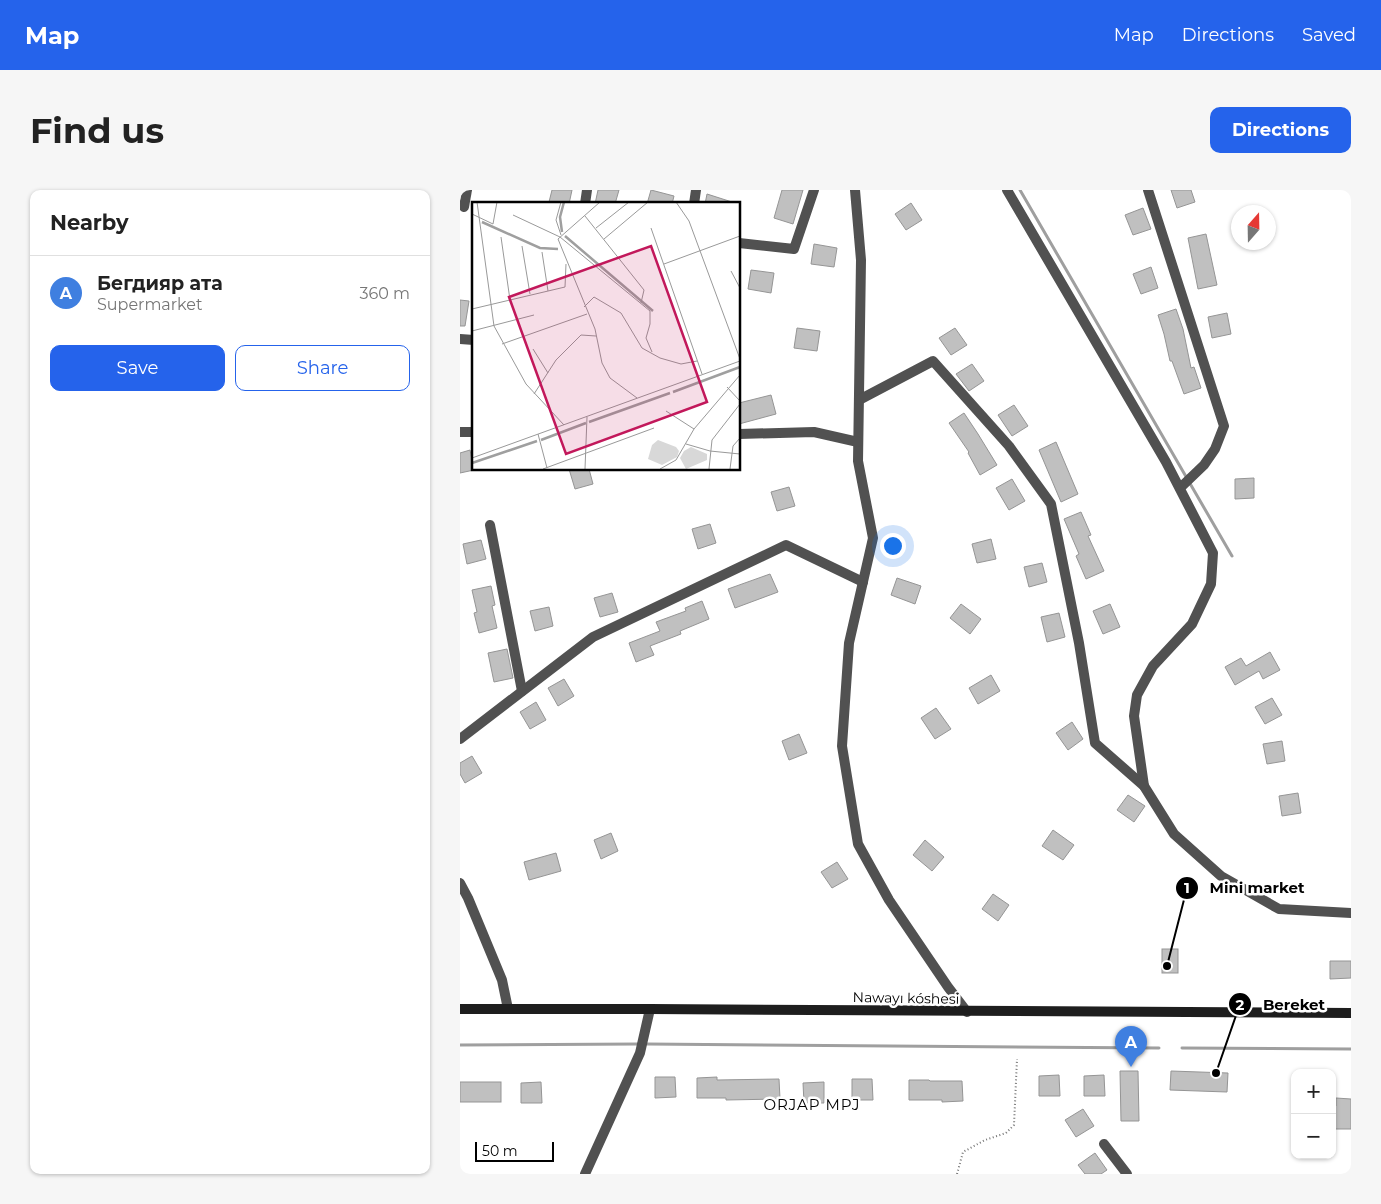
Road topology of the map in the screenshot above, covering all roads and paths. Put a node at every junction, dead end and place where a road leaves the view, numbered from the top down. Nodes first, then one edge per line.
1 (467, 190) edge
2 (814, 190) edge
3 (855, 190) edge
4 (1007, 190) edge
5 (1148, 190) edge
6 (466, 207) edge
7 (740, 243) edge
8 (859, 400) junction
9 (740, 434) edge
10 (858, 442) junction
11 (1180, 488) junction
12 (490, 525) dead end
13 (863, 582) junction
14 (522, 691) junction
15 (460, 739) edge
16 (1144, 786) junction
17 (460, 883) edge
18 (1351, 913) edge
19 (508, 1009) junction
20 (650, 1009) junction
21 (460, 1010) edge
22 (967, 1012) junction
23 (1351, 1014) edge
24 (1017, 1059) dead end
25 (1104, 1144) dead end
26 (585, 1174) edge
27 (957, 1174) edge
28 (1127, 1174) edge

1 - 6 street
2 - 7 street
3 - 8 street
4 - 11 street
5 - 11 street
8 - 10 street
8 - 16 street
9 - 10 street
10 - 13 street
11 - 16 street
12 - 14 street
13 - 14 street
13 - 22 street
14 - 15 street
16 - 18 street
17 - 19 street
19 - 20 main road, Nawayı kóshesi
19 - 21 main road, Nawayı kóshesi
20 - 22 main road, Nawayı kóshesi
20 - 26 street
22 - 23 main road, Nawayı kóshesi
24 - 27 path
25 - 28 street

